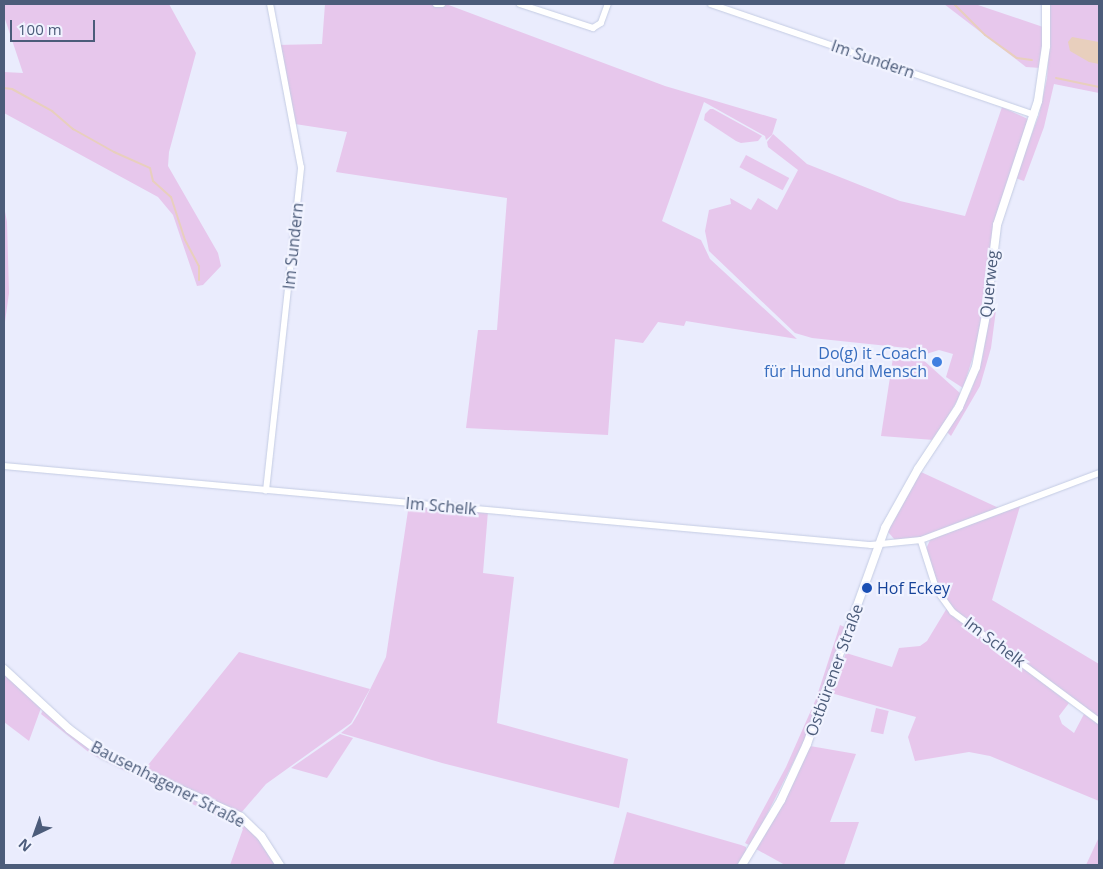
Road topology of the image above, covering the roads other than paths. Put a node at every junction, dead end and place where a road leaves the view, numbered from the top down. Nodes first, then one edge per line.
1 (270, 4) edge
2 (436, 4) edge
3 (442, 4) edge
4 (520, 4) edge
5 (608, 4) edge
6 (711, 4) edge
7 (1046, 4) edge
8 (1035, 116) junction
9 (4, 466) edge
10 (1099, 473) edge
11 (266, 491) junction
12 (921, 540) junction
13 (879, 545) junction
14 (4, 669) edge
15 (1099, 721) edge
16 (280, 865) edge
17 (742, 865) edge

1 - 11 street, Im Sundern
2 - 3 street
4 - 5 street
6 - 8 street, Im Sundern
7 - 8 street, Querweg
8 - 13 street, Querweg
9 - 11 street, Im Schelk
10 - 12 street
11 - 13 street, Im Schelk
12 - 13 street
12 - 15 street, Im Schelk
13 - 17 street, Ostbürener Straße
14 - 16 street, Bausenhagener Straße

